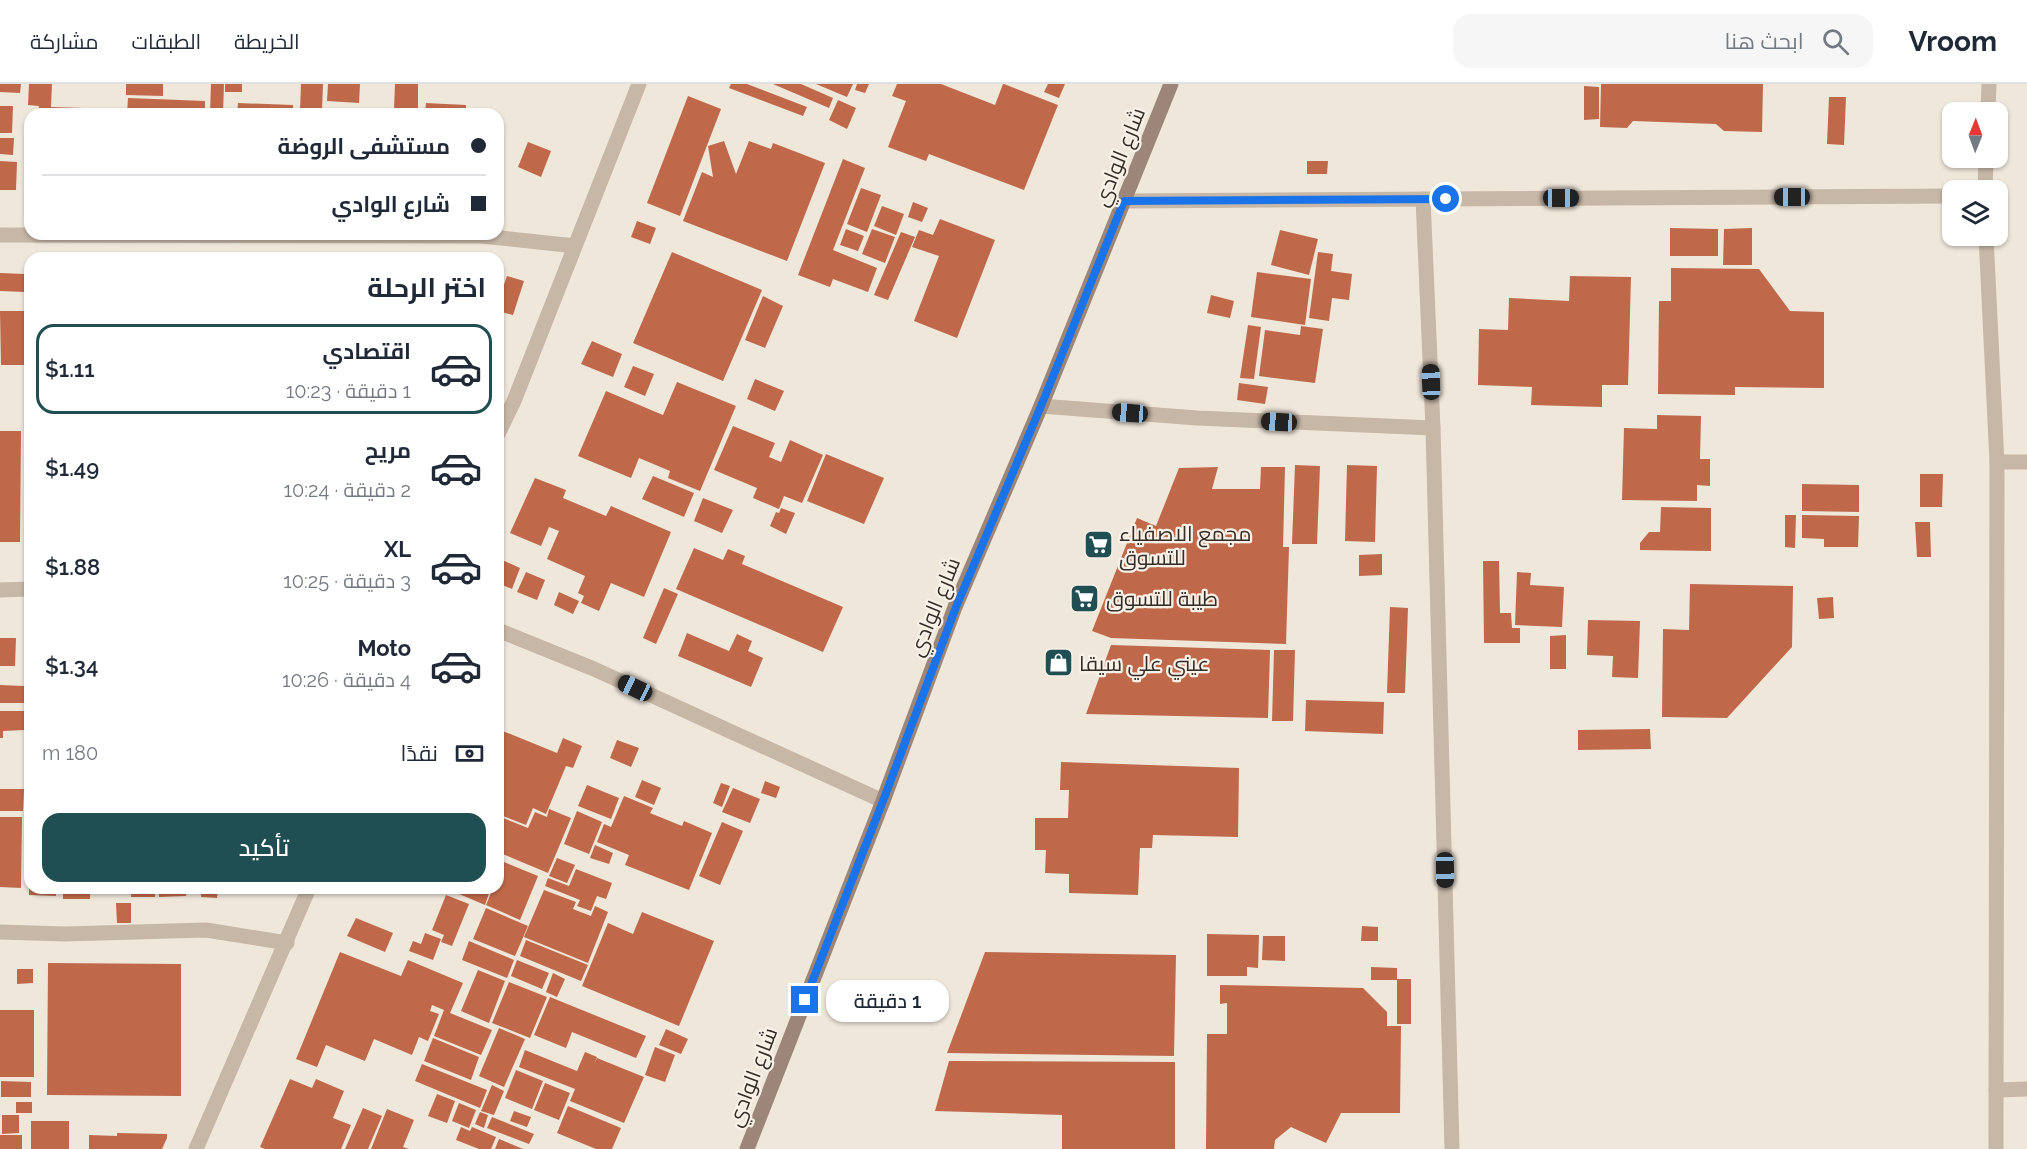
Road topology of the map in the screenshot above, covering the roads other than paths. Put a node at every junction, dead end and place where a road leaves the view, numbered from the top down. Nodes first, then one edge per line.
1 (639, 84) edge
2 (1172, 84) edge
3 (1989, 84) edge
4 (1988, 102) edge
5 (1942, 196) edge
6 (1423, 199) junction
7 (1124, 201) junction
8 (0, 235) edge
9 (24, 235) edge
10 (504, 238) edge
11 (575, 246) junction
12 (1986, 246) edge
13 (1041, 406) junction
14 (504, 421) edge
15 (1433, 428) junction
16 (1997, 462) junction
17 (2027, 462) edge
18 (24, 589) edge
19 (0, 590) edge
20 (504, 632) edge
21 (883, 801) junction
22 (306, 894) edge
23 (0, 932) edge
24 (286, 943) junction
25 (2027, 1089) edge
26 (1996, 1090) junction
27 (196, 1149) edge
28 (747, 1149) edge
29 (1452, 1149) edge
30 (1996, 1149) edge

1 - 11 street
2 - 7 main road, شارع الوادي
3 - 4 street
5 - 6 street
6 - 7 street
6 - 15 street
7 - 13 main road, شارع الوادي
8 - 9 street
10 - 11 street
11 - 14 street
12 - 16 street
13 - 15 street
13 - 21 main road, شارع الوادي
15 - 29 street
16 - 17 street
16 - 26 street
18 - 19 street
20 - 21 street
21 - 28 main road, شارع الوادي
22 - 24 street
23 - 24 street
24 - 27 street
25 - 26 street
26 - 30 street

